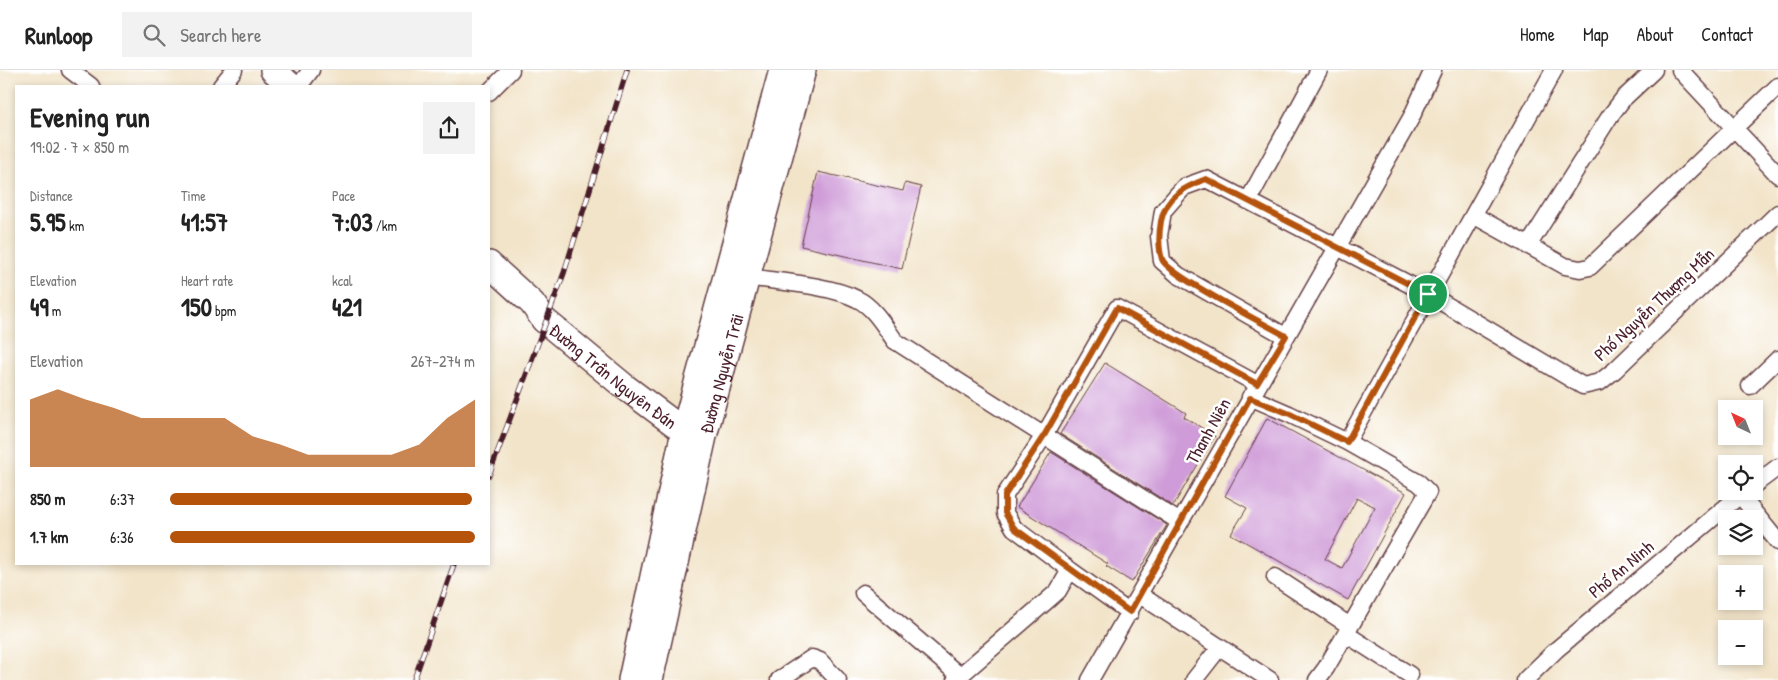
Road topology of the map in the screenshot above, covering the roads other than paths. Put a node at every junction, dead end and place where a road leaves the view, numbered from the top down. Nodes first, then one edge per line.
1 (70, 70) edge
2 (234, 70) edge
3 (273, 70) edge
4 (311, 70) edge
5 (512, 70) edge
6 (782, 70) edge
7 (804, 70) edge
8 (1320, 70) edge
9 (1433, 70) edge
10 (1554, 70) edge
11 (1654, 70) edge
12 (1680, 70) edge
13 (90, 85) edge
14 (222, 85) edge
15 (290, 85) edge
16 (300, 85) edge
17 (1778, 86) edge
18 (490, 91) edge
19 (1735, 128) junction
20 (1778, 175) edge
21 (1248, 201) junction
22 (1778, 213) edge
23 (1475, 216) junction
24 (1528, 246) junction
25 (1336, 247) junction
26 (490, 265) edge
27 (739, 274) junction
28 (1428, 294) junction
29 (1286, 336) junction
30 (1778, 359) edge
31 (1750, 386) dead end
32 (1253, 391) junction
33 (697, 423) junction
34 (1045, 434) junction
35 (1347, 442) junction
36 (1778, 468) edge
37 (1763, 479) edge
38 (1734, 500) edge
39 (1747, 500) edge
40 (1180, 522) junction
41 (1778, 542) edge
42 (1070, 570) junction
43 (1275, 576) dead end
44 (863, 593) dead end
45 (1140, 595) junction
46 (1130, 612) junction
47 (1348, 630) junction
48 (1219, 648) junction
49 (1410, 675) dead end
50 (633, 678) edge
51 (957, 678) edge
52 (779, 680) edge
53 (838, 680) edge
54 (1090, 680) edge
55 (1194, 680) edge
56 (1270, 680) edge
57 (1317, 680) edge
58 (1525, 680) edge

1 - 13 street
2 - 14 street
3 - 15 highway
4 - 16 street
5 - 18 street
6 - 27 highway, Đường Nguyễn Trãi
7 - 27 highway, Đường Nguyễn Trãi
8 - 21 street
9 - 25 street, Thanh Niên
10 - 23 street
11 - 24 street
12 - 19 street
17 - 19 street
19 - 20 street
19 - 24 street
21 - 25 street, Phố Nguyễn Thượng Mẫn
21 - 29 street, Phố Nguyễn Thượng Mẫn
22 - 28 street, Phố Nguyễn Thượng Mẫn
23 - 24 street
23 - 28 street
25 - 28 street, Phố Nguyễn Thượng Mẫn
25 - 29 street, Thanh Niên
26 - 33 highway, Đường Trần Nguyên Đán
27 - 33 highway, Đường Nguyễn Trãi
27 - 34 street
28 - 35 street
29 - 32 street, Thanh Niên
30 - 31 street
32 - 34 street
32 - 35 street
32 - 40 street, Thanh Niên
33 - 50 highway, Đường Nguyễn Trãi
34 - 40 street
34 - 42 street
35 - 47 street
36 - 37 street
38 - 58 street, Phố An Ninh
39 - 41 street
40 - 45 street, Thanh Niên
42 - 46 street
42 - 51 street
43 - 47 street
44 - 51 street
45 - 46 street, Thanh Niên
45 - 48 street
46 - 54 street, Thanh Niên
47 - 49 street
47 - 57 street
48 - 55 street
48 - 56 street
52 - 53 street

